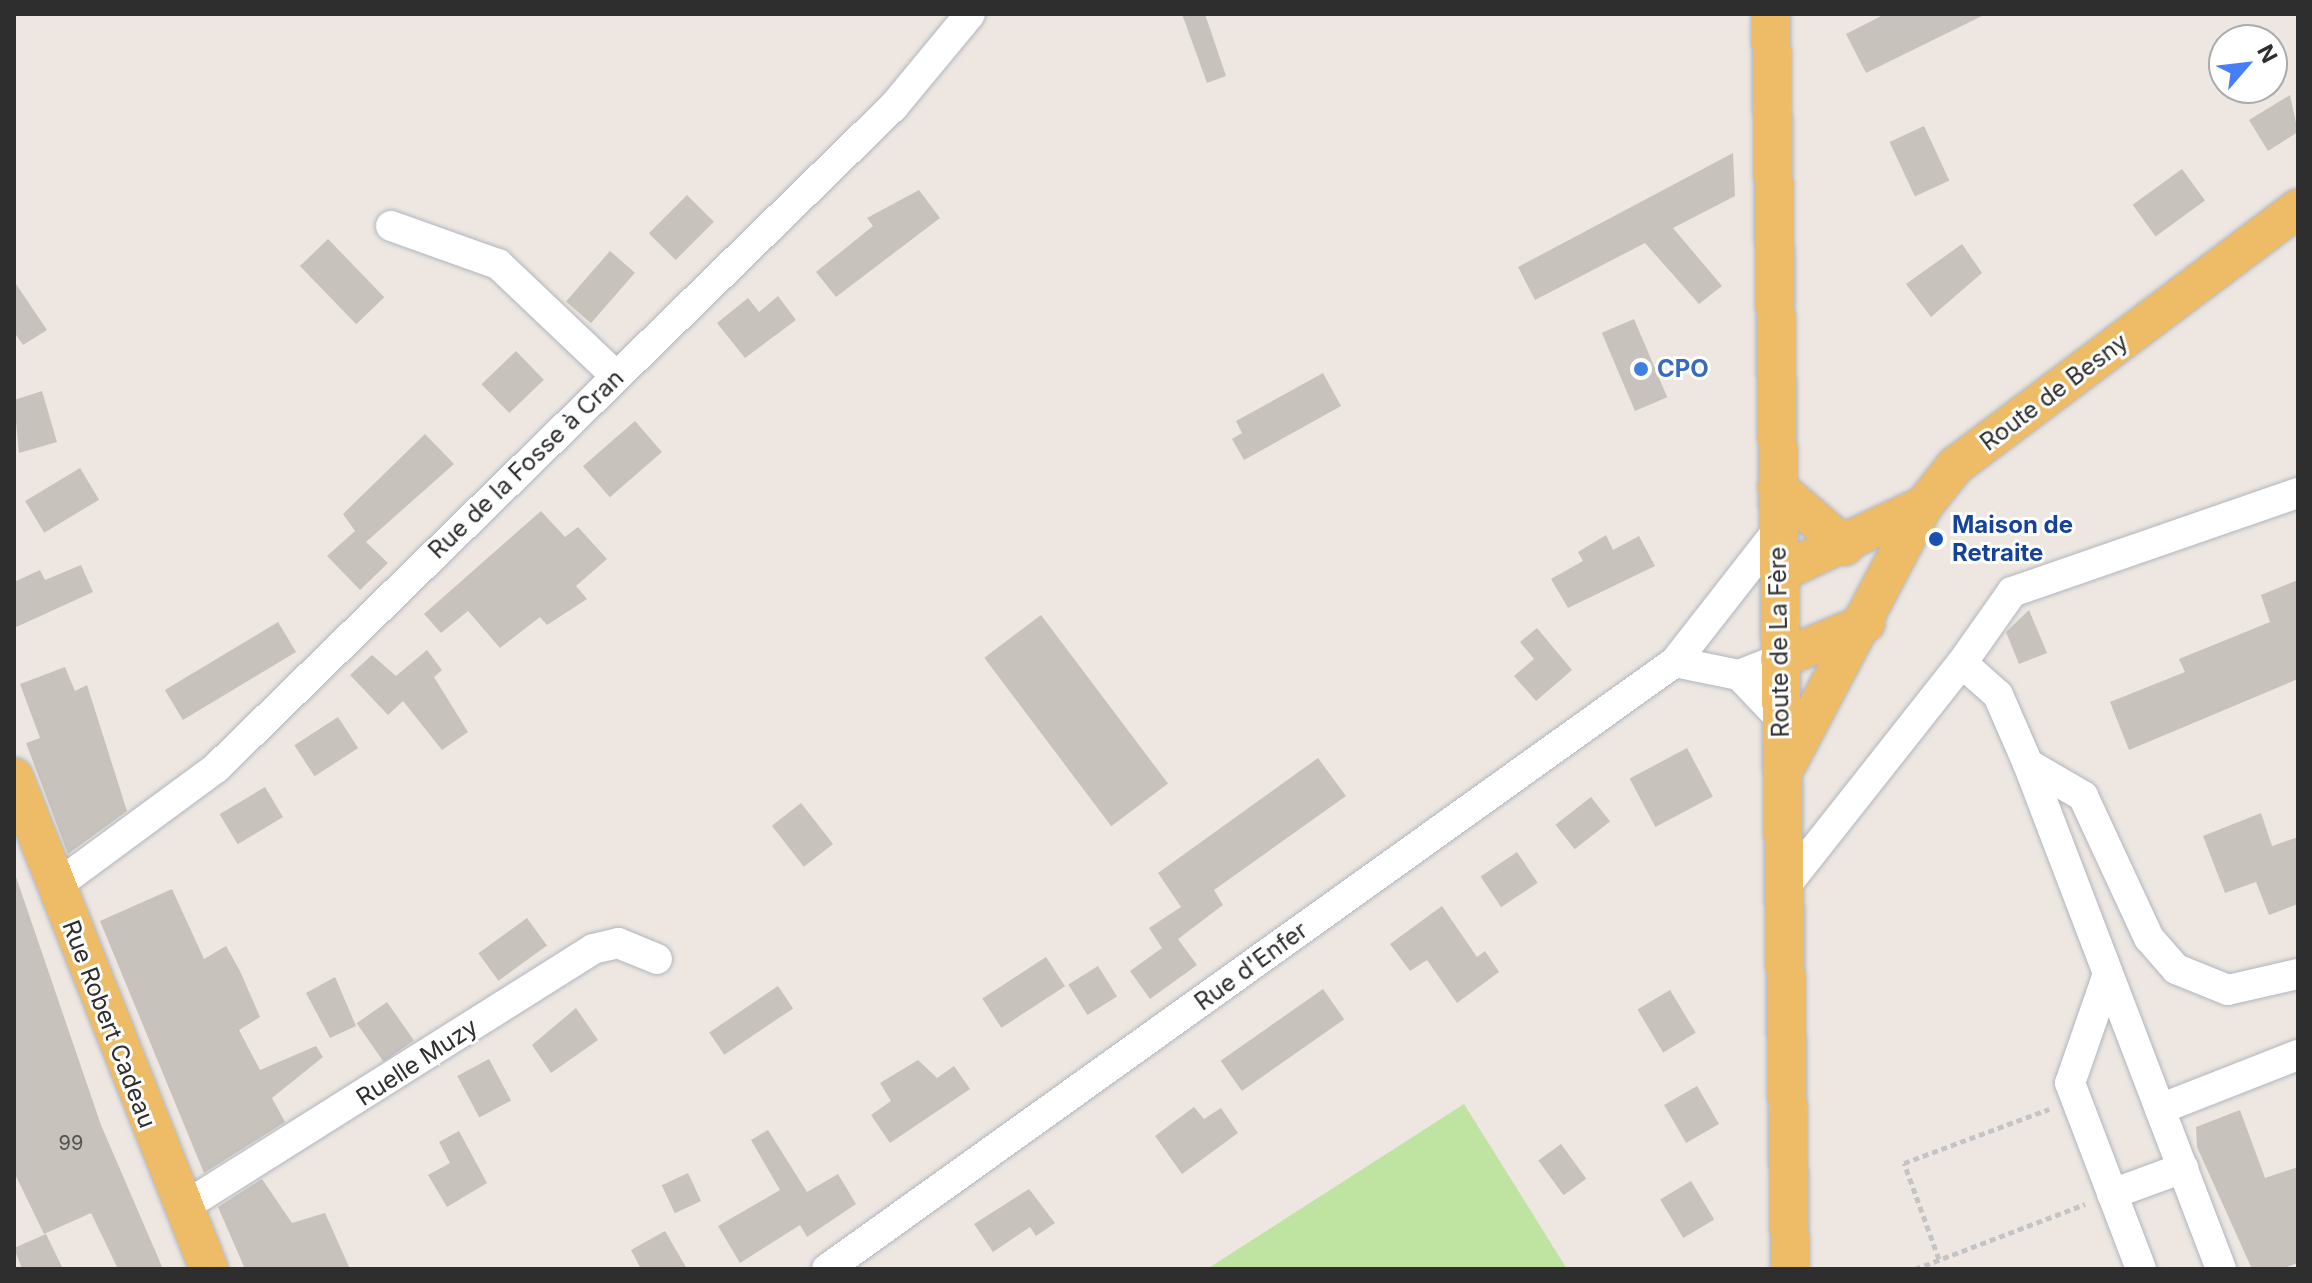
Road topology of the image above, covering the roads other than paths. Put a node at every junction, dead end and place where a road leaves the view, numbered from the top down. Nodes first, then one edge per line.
1 (970, 14) edge
2 (1771, 14) edge
3 (2298, 208) edge
4 (391, 226) dead end
5 (616, 376) junction
6 (1777, 487) junction
7 (2298, 493) edge
8 (1924, 505) junction
9 (1778, 530) junction
10 (1845, 546) junction
11 (1779, 573) junction
12 (1737, 591) junction
13 (1866, 623) junction
14 (1780, 659) junction
15 (1675, 662) junction
16 (1962, 663) junction
17 (1739, 675) junction
18 (1781, 719) junction
19 (2028, 764) junction
20 (1781, 775) junction
21 (14, 777) edge
22 (56, 886) junction
23 (1784, 888) junction
24 (657, 959) dead end
25 (2108, 974) junction
26 (2298, 974) edge
27 (2298, 1055) edge
28 (2160, 1109) junction
29 (2183, 1168) junction
30 (2112, 1194) junction
31 (182, 1208) junction
32 (209, 1269) edge
33 (827, 1269) edge
34 (1790, 1269) edge
35 (2141, 1269) edge
36 (2221, 1269) edge

1 - 5 street, Rue de la Fosse à Cran
2 - 6 main road, Route de La Fère
3 - 8 main road, Route de Besny
4 - 5 street
5 - 22 street, Rue de la Fosse à Cran
6 - 9 main road, Route de La Fère
6 - 10 main road
7 - 16 street
8 - 10 main road
8 - 13 main road, Route de Besny
9 - 11 main road, Route de La Fère
9 - 12 street, Rue d'Enfer
10 - 11 main road
11 - 12 street
11 - 14 main road, Route de La Fère
12 - 15 street, Rue d'Enfer
13 - 14 main road
13 - 20 main road, Route de Besny
14 - 17 street
14 - 18 main road, Route de La Fère
15 - 17 street
15 - 33 street, Rue d'Enfer
16 - 19 street
16 - 23 street
17 - 18 street
18 - 20 main road, Route de La Fère
19 - 25 street
19 - 26 street
20 - 23 main road, Route de La Fère
21 - 22 main road, Rue Robert Cadeau
22 - 31 main road, Rue Robert Cadeau
23 - 34 main road, Route de La Fère
24 - 31 street, Ruelle Muzy
25 - 28 street
25 - 30 street
27 - 28 street
28 - 29 street
29 - 30 street
29 - 36 street
30 - 35 street
31 - 32 main road, Rue Robert Cadeau

